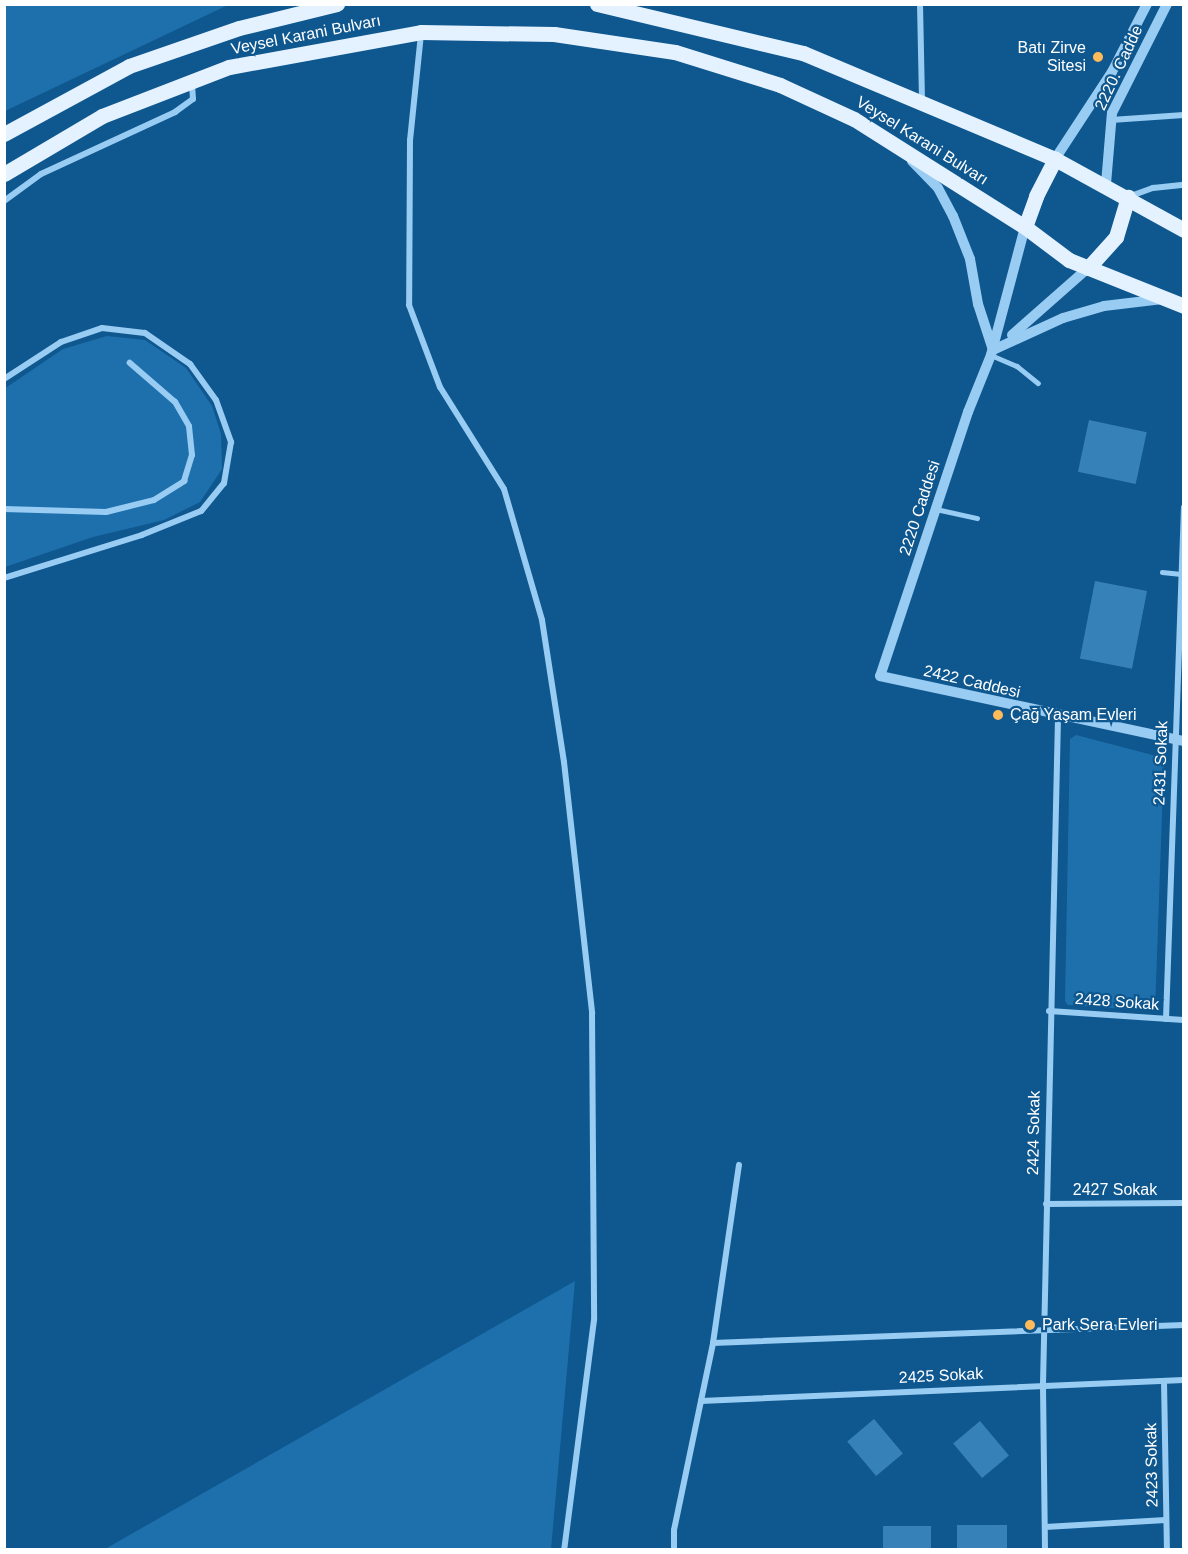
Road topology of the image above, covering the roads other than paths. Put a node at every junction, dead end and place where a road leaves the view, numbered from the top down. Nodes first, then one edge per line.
1 (337, 4) edge
2 (597, 4) edge
3 (920, 4) edge
4 (1147, 4) edge
5 (1167, 4) edge
6 (421, 32) junction
7 (192, 80) junction
8 (922, 104) junction
9 (1184, 115) edge
10 (1110, 120) junction
11 (4, 134) edge
12 (901, 149) junction
13 (1055, 159) junction
14 (4, 174) edge
15 (1106, 184) junction
16 (1184, 185) edge
17 (1128, 197) junction
18 (4, 201) edge
19 (1025, 227) junction
20 (1184, 230) edge
21 (1088, 268) junction
22 (1166, 299) junction
23 (1184, 306) edge
24 (992, 352) junction
25 (130, 363) dead end
26 (4, 380) edge
27 (1038, 383) dead end
28 (1184, 507) edge
29 (4, 509) edge
30 (936, 509) junction
31 (977, 519) dead end
32 (1162, 572) dead end
33 (1181, 574) junction
34 (4, 578) edge
35 (880, 676) joint
36 (1058, 716) junction
37 (1180, 740) edge
38 (1049, 1011) junction
39 (1166, 1019) junction
40 (1184, 1020) edge
41 (739, 1165) dead end
42 (1184, 1203) edge
43 (1046, 1204) junction
44 (1184, 1324) edge
45 (1044, 1329) junction
46 (713, 1343) junction
47 (1184, 1380) edge
48 (1164, 1381) junction
49 (1043, 1384) junction
50 (701, 1401) junction
51 (1166, 1520) junction
52 (1045, 1527) junction
53 (564, 1550) edge
54 (674, 1550) edge
55 (1045, 1550) edge
56 (1167, 1550) edge

1 - 11 main road, Veysel Karani Bulvarı
2 - 8 main road, Veysel Karani Bulvarı
3 - 8 street
4 - 13 street, 2220. Cadde
5 - 10 street, 2220. Cadde
6 - 7 main road, Veysel Karani Bulvarı
6 - 12 main road, Veysel Karani Bulvarı
6 - 53 street
7 - 14 main road, Veysel Karani Bulvarı
7 - 18 street
8 - 13 main road, Veysel Karani Bulvarı
9 - 10 street
10 - 15 street, 2220. Cadde
12 - 19 main road, Veysel Karani Bulvarı
12 - 24 street
13 - 15 main road, Veysel Karani Bulvarı
13 - 19 main road
15 - 17 main road, Veysel Karani Bulvarı
16 - 17 street
17 - 20 main road, Veysel Karani Bulvarı
17 - 21 main road
19 - 21 main road, Veysel Karani Bulvarı
19 - 24 street, 2220 Caddesi
21 - 22 main road, Veysel Karani Bulvarı
21 - 24 street, 2220 Caddesi
22 - 23 main road, Veysel Karani Bulvarı
22 - 24 street
24 - 27 lane
24 - 30 street, 2220 Caddesi
25 - 29 street
26 - 34 street
28 - 33 street, 2431 Sokak
30 - 31 lane
30 - 35 street, 2220 Caddesi
32 - 33 lane
33 - 37 street, 2431 Sokak
35 - 36 street, 2422 Caddesi
36 - 37 street, 2422 Caddesi
36 - 38 street, 2424 Sokak
37 - 39 street, 2431 Sokak
38 - 39 street, 2428 Sokak
38 - 43 street, 2424 Sokak
39 - 40 street, 2428 Sokak
41 - 46 street
42 - 43 street, 2427 Sokak
43 - 45 street, 2424 Sokak
44 - 45 street
45 - 46 street
45 - 49 street, 2424 Sokak
46 - 50 street
47 - 48 street, 2425 Sokak
48 - 49 street, 2425 Sokak
48 - 51 street, 2423 Sokak
49 - 50 street, 2425 Sokak
49 - 52 street, 2424 Sokak
50 - 54 street
51 - 52 street
51 - 56 street, 2423 Sokak
52 - 55 street, 2424 Sokak

